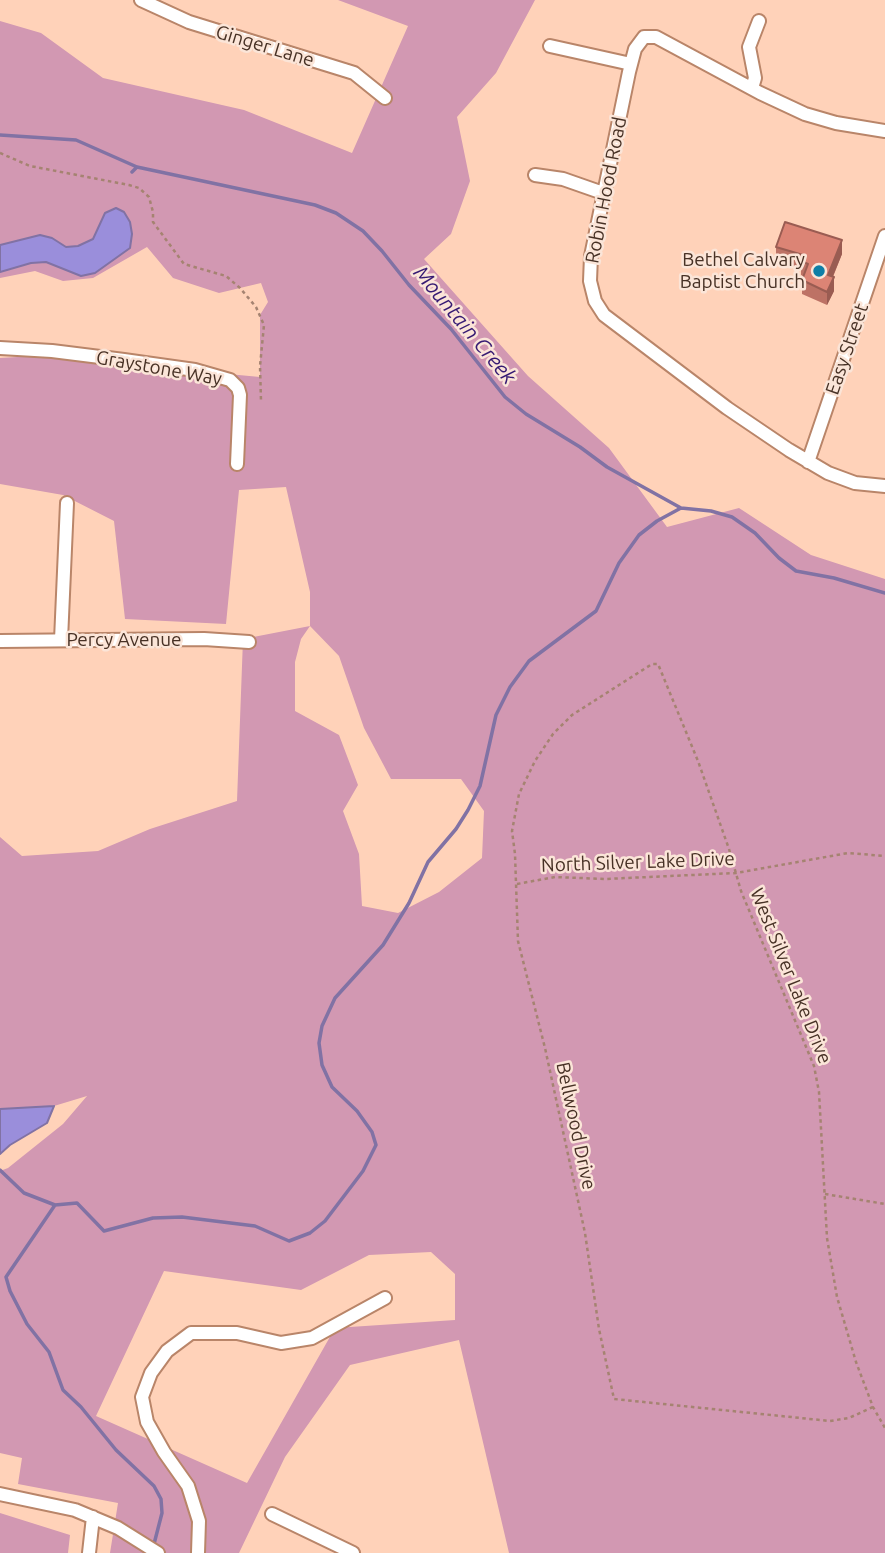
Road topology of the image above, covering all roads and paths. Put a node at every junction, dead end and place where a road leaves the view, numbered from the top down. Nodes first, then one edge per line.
1 (141, 0) edge
2 (759, 21) dead end
3 (550, 46) dead end
4 (631, 64) junction
5 (752, 89) junction
6 (385, 98) dead end
7 (885, 131) edge
8 (0, 153) edge
9 (536, 175) dead end
10 (603, 193) junction
11 (885, 236) edge
12 (0, 348) edge
13 (261, 401) dead end
14 (808, 462) junction
15 (237, 464) dead end
16 (885, 486) edge
17 (67, 503) dead end
18 (61, 640) junction
19 (0, 641) edge
20 (249, 642) dead end
21 (658, 664) joint
22 (885, 856) edge
23 (736, 873) junction
24 (517, 884) junction
25 (825, 1194) junction
26 (885, 1204) edge
27 (385, 1298) dead end
28 (873, 1407) junction
29 (885, 1428) edge
30 (0, 1494) edge
31 (272, 1514) dead end
32 (93, 1517) junction
33 (89, 1553) edge
34 (159, 1553) edge
35 (198, 1553) edge
36 (353, 1553) edge

1 - 6 street, Ginger Lane
2 - 5 street
3 - 4 street
4 - 5 street, Robin Hood Road
4 - 10 street, Robin Hood Road
5 - 7 street, Robin Hood Road
8 - 13 path
9 - 10 street
10 - 14 street, Robin Hood Road
11 - 14 street, Easy Street
12 - 15 street, Graystone Way
14 - 16 street, Robin Hood Road
17 - 18 street
18 - 19 street, Percy Avenue
18 - 20 street, Percy Avenue
21 - 23 path, West Silver Lake Drive
21 - 24 path, Bellwood Drive
22 - 23 path, North Silver Lake Drive
23 - 24 path, North Silver Lake Drive
23 - 25 path, West Silver Lake Drive
24 - 28 path, Bellwood Drive
25 - 26 path
25 - 28 path, West Silver Lake Drive
27 - 35 street
28 - 29 path, West Silver Lake Drive
30 - 32 street
31 - 36 street
32 - 33 street
32 - 34 street

